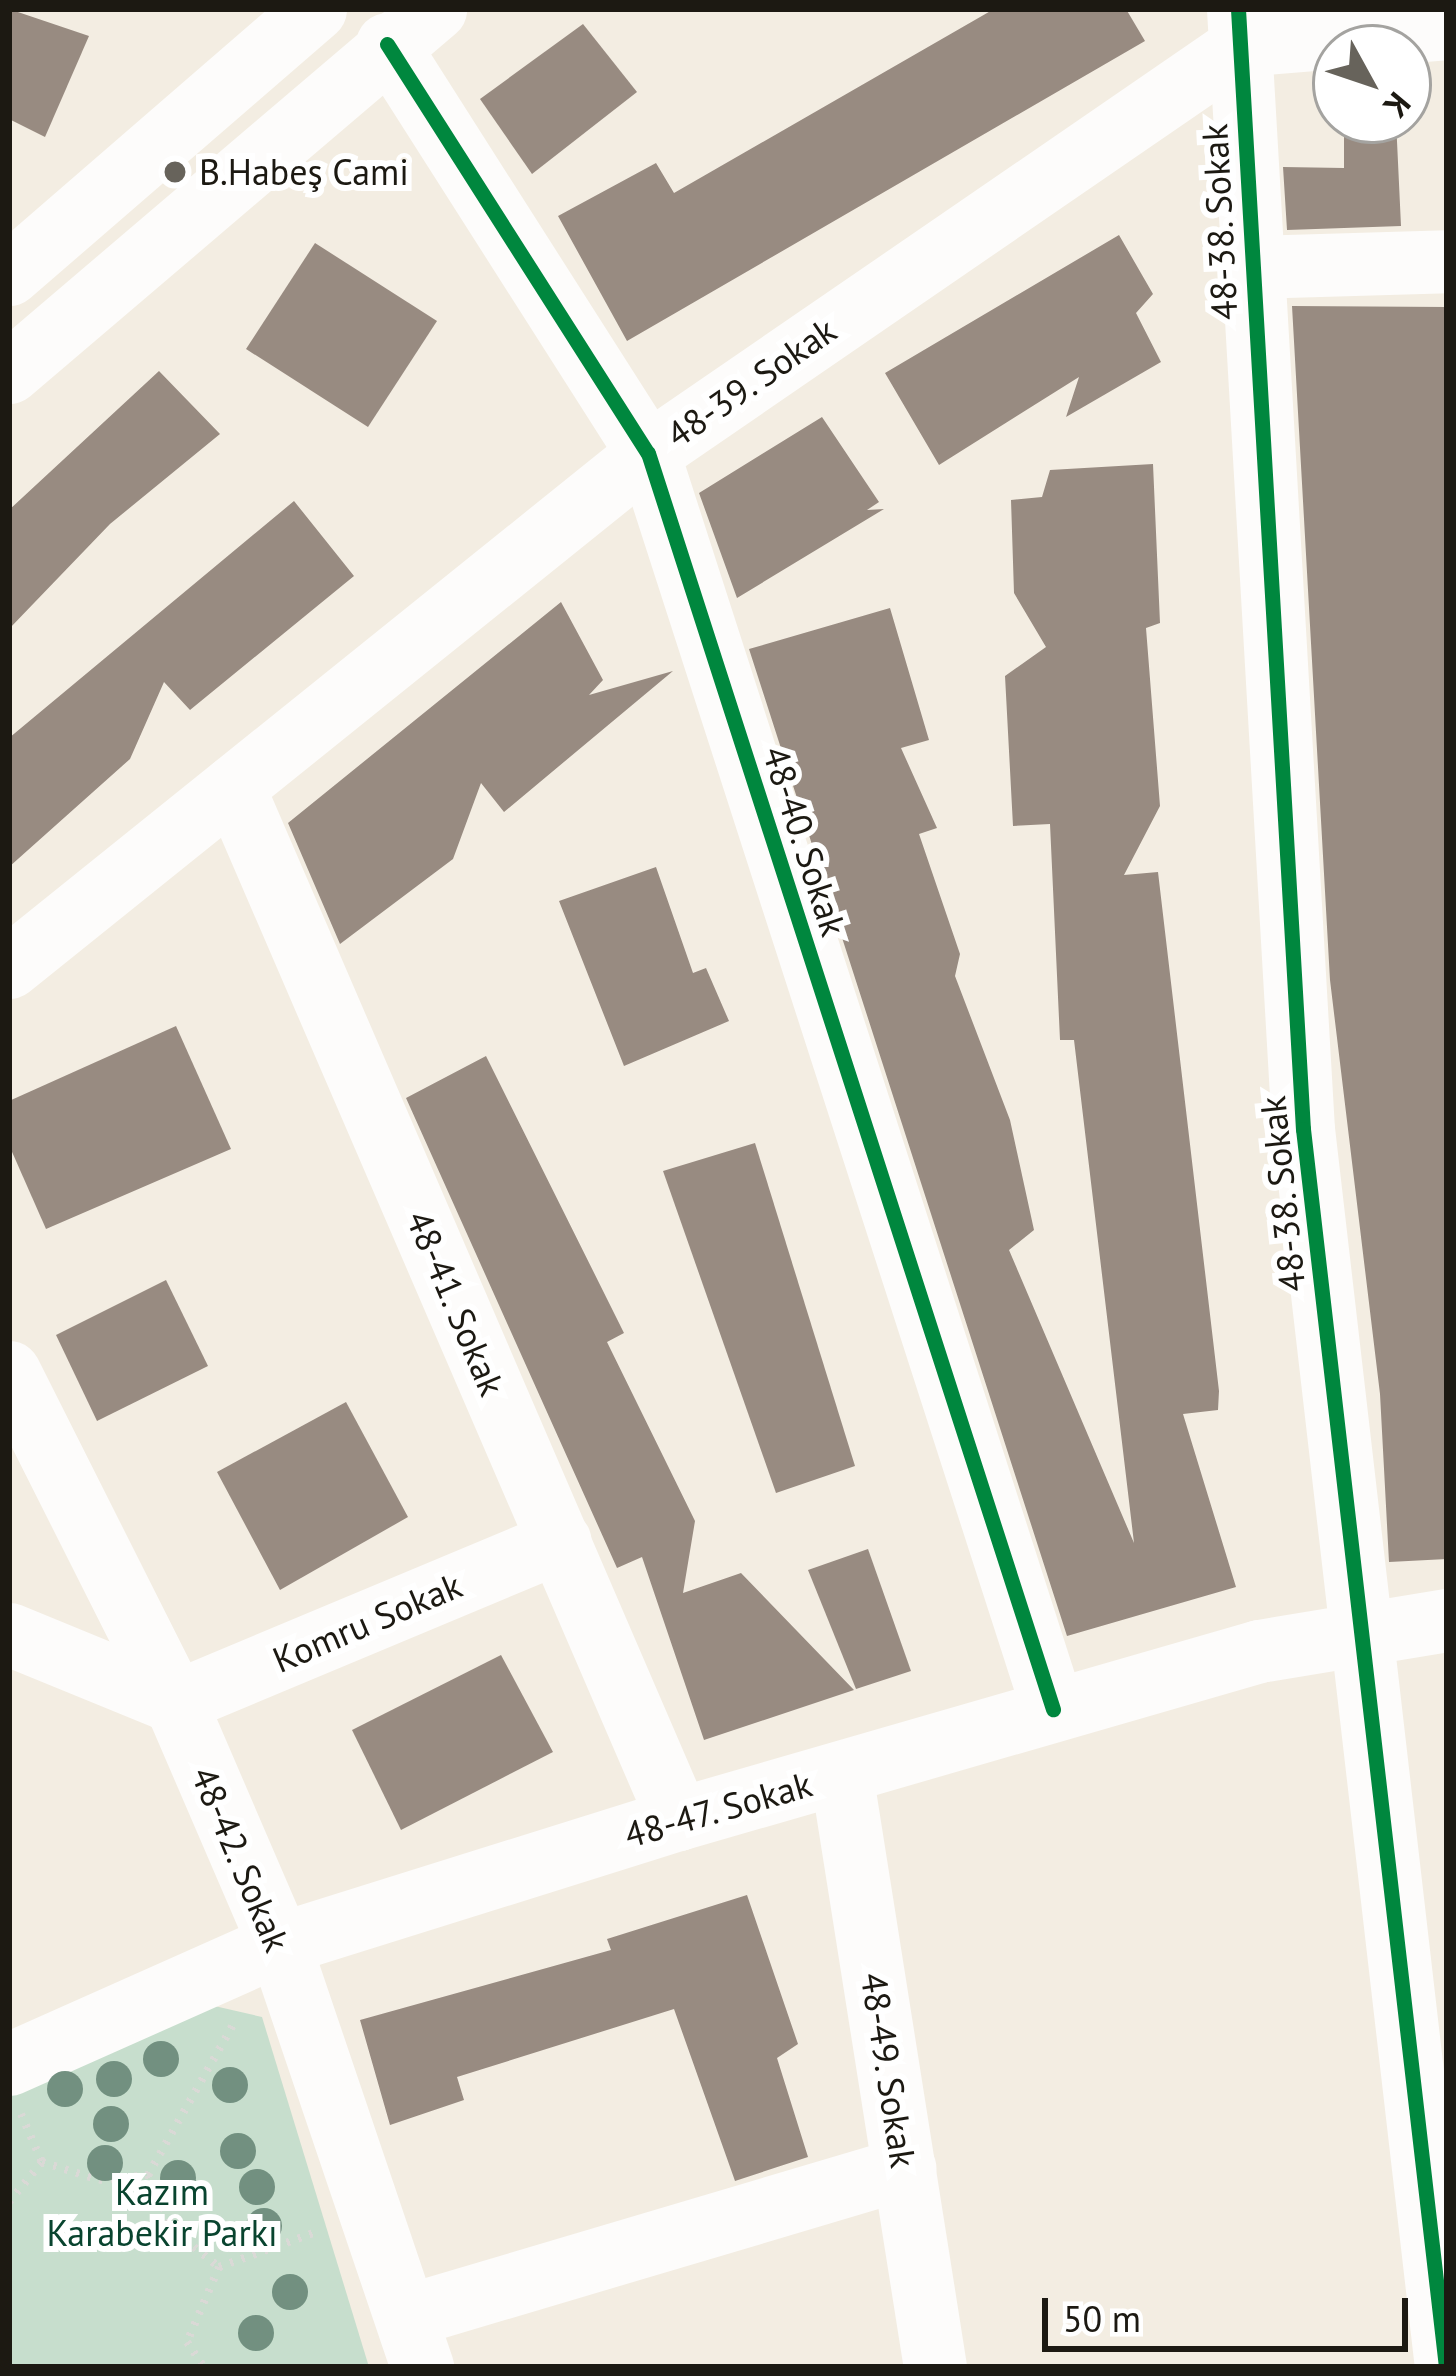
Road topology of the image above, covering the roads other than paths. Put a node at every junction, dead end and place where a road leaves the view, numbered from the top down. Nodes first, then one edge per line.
1 (287, 15) edge
2 (411, 27) edge
3 (1240, 27) edge
4 (1447, 28) edge
5 (1447, 260) edge
6 (1250, 267) junction
7 (9, 274) edge
8 (9, 372) edge
9 (648, 453) junction
10 (233, 787) junction
11 (9, 967) edge
12 (9, 1372) edge
13 (560, 1541) junction
14 (1447, 1619) edge
15 (1362, 1628) junction
16 (9, 1634) edge
17 (175, 1702) junction
18 (1053, 1709) junction
19 (841, 1773) junction
20 (678, 1819) junction
21 (280, 1944) junction
22 (13, 2084) edge
23 (904, 2168) junction
24 (414, 2342) edge
25 (935, 2367) edge
26 (1446, 2367) edge

1 - 7 street
2 - 8 street
2 - 9 street, 48-40. Sokak
3 - 4 street, 48-39. Sokak
3 - 6 street, 48-38. Sokak
3 - 9 street, 48-39. Sokak
5 - 6 street
6 - 15 street, 48-38. Sokak
9 - 10 street, 48-39. Sokak
9 - 18 street, 48-40. Sokak
10 - 11 street, 48-39. Sokak
10 - 13 street, 48-41. Sokak
12 - 17 street, 48-42. Sokak
13 - 17 street, Komru Sokak
13 - 20 street, 48-41. Sokak
14 - 15 street, 48-47. Sokak
15 - 18 street, 48-47. Sokak
15 - 26 street, 48-38. Sokak
16 - 17 street
17 - 21 street, 48-42. Sokak
18 - 19 street, 48-47. Sokak
19 - 20 street, 48-47. Sokak
19 - 23 street, 48-49. Sokak
20 - 21 street, 48-47. Sokak
21 - 22 street, 48-47. Sokak
21 - 24 street, 48-42. Sokak
23 - 24 street
23 - 25 street, 48-49. Sokak

